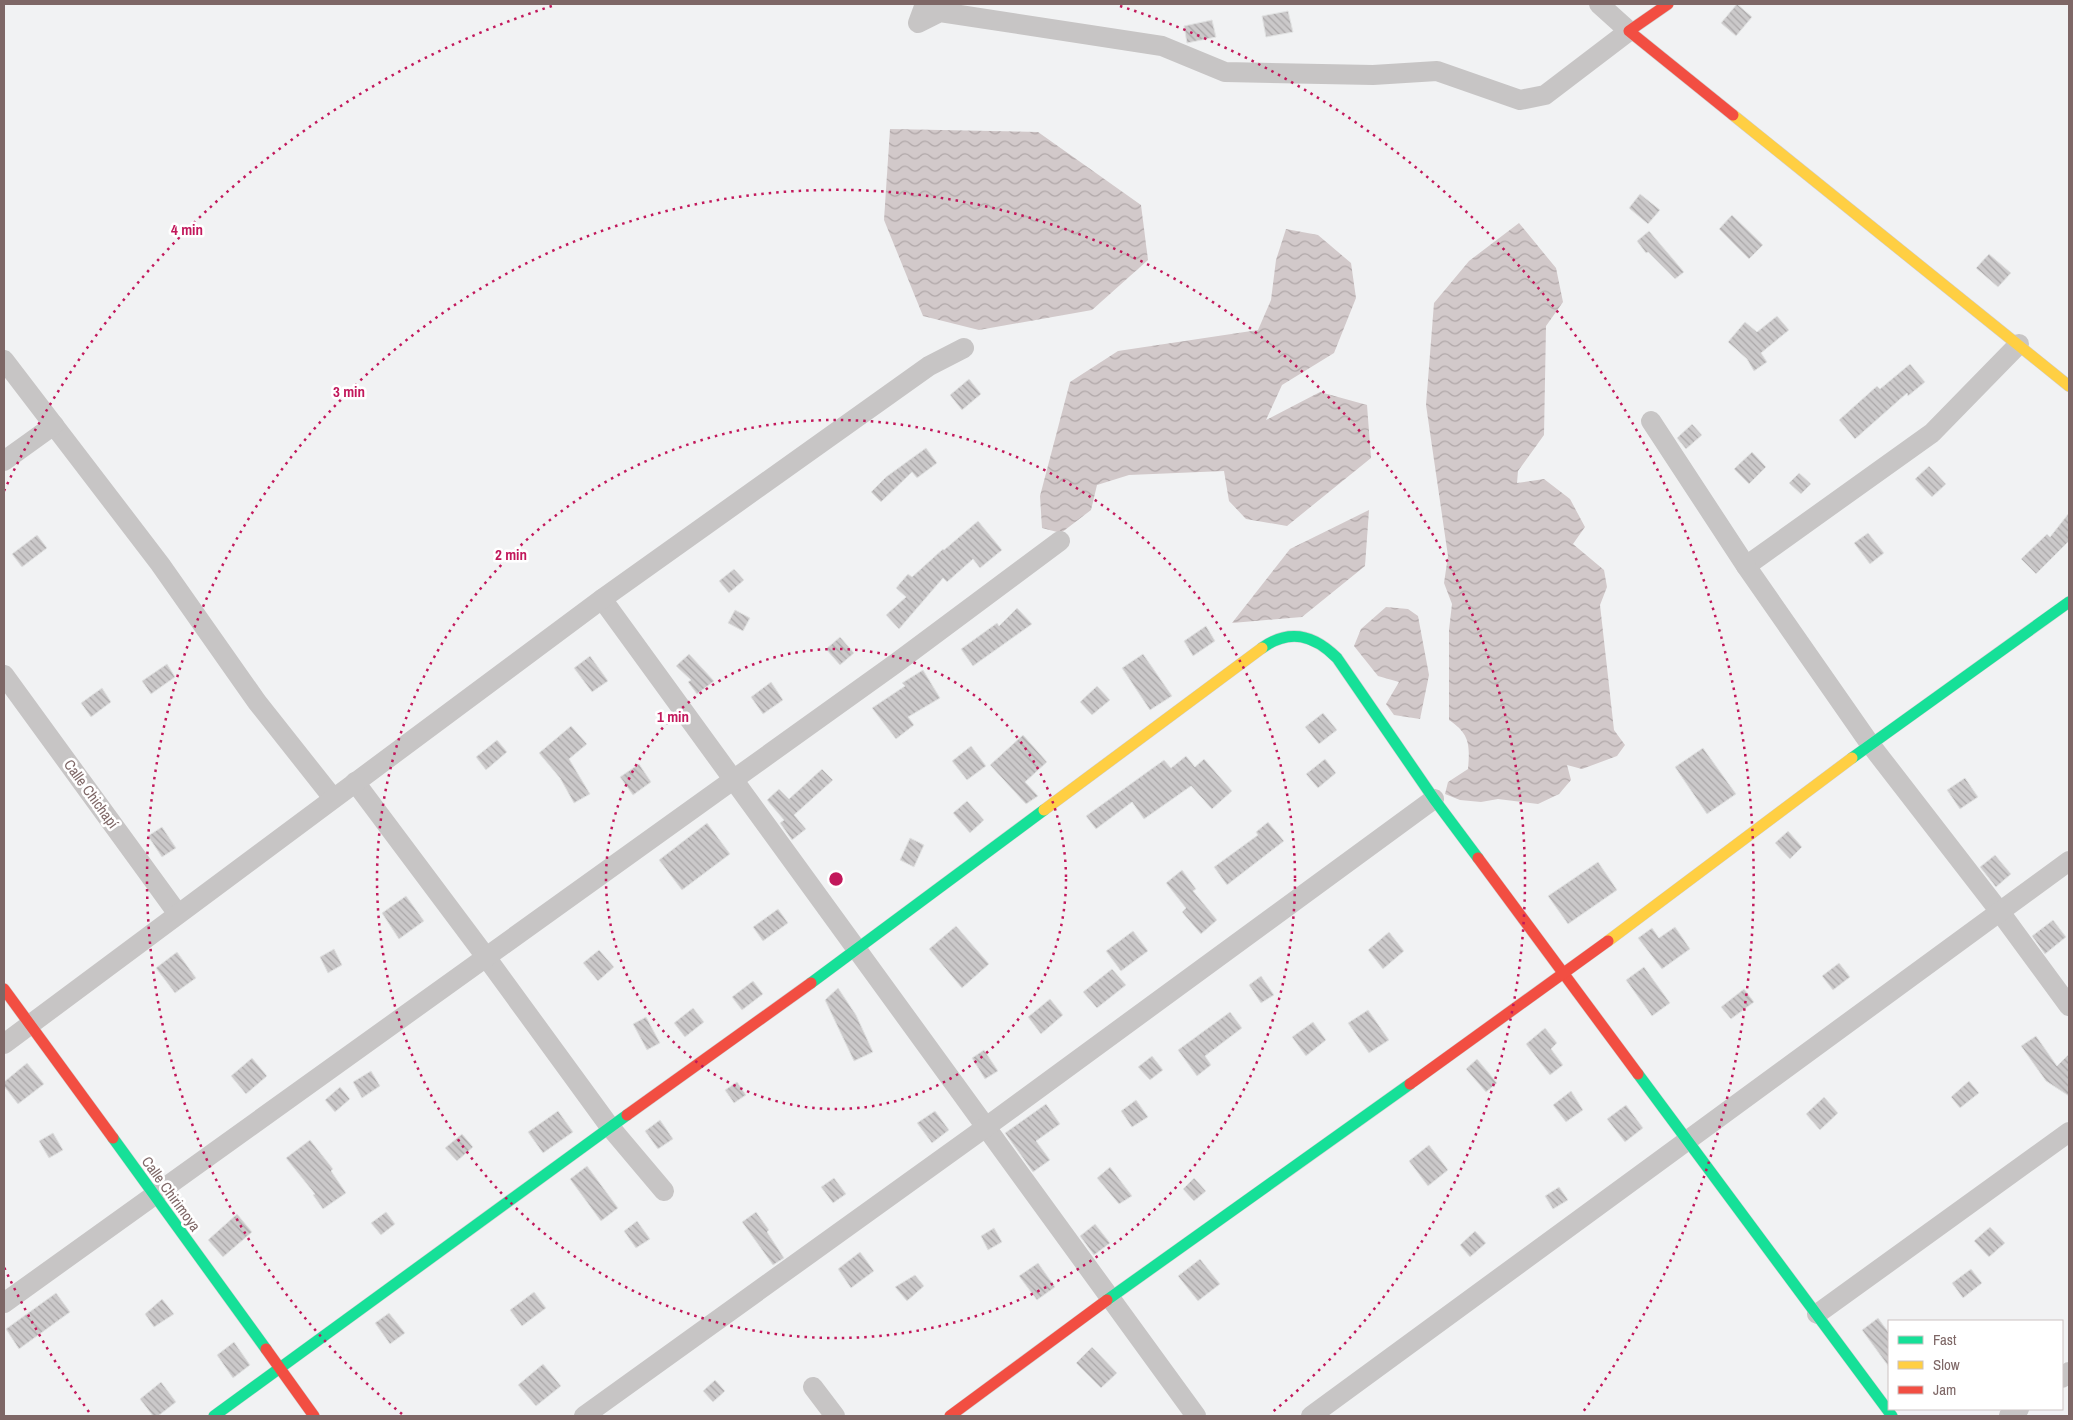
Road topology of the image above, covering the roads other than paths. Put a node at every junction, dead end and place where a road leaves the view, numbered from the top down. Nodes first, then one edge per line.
1 (925, 4) edge
2 (1599, 4) edge
3 (1668, 4) edge
4 (1629, 31) junction
5 (2019, 344) junction
6 (964, 348) dead end
7 (4, 360) edge
8 (2069, 386) edge
9 (1652, 421) dead end
10 (54, 425) junction
11 (4, 461) edge
12 (1060, 541) dead end
13 (1746, 566) junction
14 (602, 599) junction
15 (2069, 602) edge
16 (4, 675) edge
17 (1870, 744) junction
18 (734, 779) junction
19 (354, 782) junction
20 (333, 798) junction
21 (1434, 799) junction
22 (2069, 861) edge
23 (2000, 912) junction
24 (178, 914) junction
25 (857, 950) junction
26 (486, 957) junction
27 (1563, 975) junction
28 (4, 989) edge
29 (2069, 1006) edge
30 (30, 1025) junction
31 (4, 1044) edge
32 (610, 1127) junction
33 (986, 1127) junction
34 (2069, 1132) edge
35 (1687, 1141) junction
36 (664, 1191) dead end
37 (153, 1196) junction
38 (1110, 1298) junction
39 (4, 1303) edge
40 (1817, 1314) junction
41 (278, 1368) junction
42 (813, 1386) dead end
43 (214, 1416) edge
44 (314, 1416) edge
45 (584, 1416) edge
46 (835, 1416) edge
47 (950, 1416) edge
48 (1196, 1416) edge
49 (1311, 1416) edge
50 (1892, 1416) edge

1 - 4 street
2 - 4 street
3 - 4 street
4 - 5 street
5 - 8 street
5 - 13 street
6 - 14 street
7 - 10 street
9 - 13 street
10 - 11 street
10 - 20 street
12 - 18 street
13 - 17 street
14 - 18 street
14 - 19 street
15 - 17 street
16 - 24 street, Calle Chichapí
17 - 23 street
17 - 27 street
18 - 25 street
18 - 26 street
19 - 20 street
19 - 26 street
20 - 24 street
21 - 25 street
21 - 27 street
21 - 33 street
22 - 23 street
23 - 29 street
23 - 35 street
24 - 30 street
25 - 32 street
25 - 33 street
26 - 32 street
26 - 37 street
27 - 35 street
27 - 38 street
28 - 30 street, Calle Chirimoya
30 - 31 street
30 - 37 street, Calle Chirimoya
32 - 36 street
32 - 41 street
33 - 38 street
33 - 45 street
34 - 40 street
35 - 40 street
35 - 49 street
37 - 39 street
37 - 41 street, Calle Chirimoya
38 - 47 street
38 - 48 street
40 - 50 street
41 - 43 street
41 - 44 street, Calle Chirimoya
42 - 46 street

